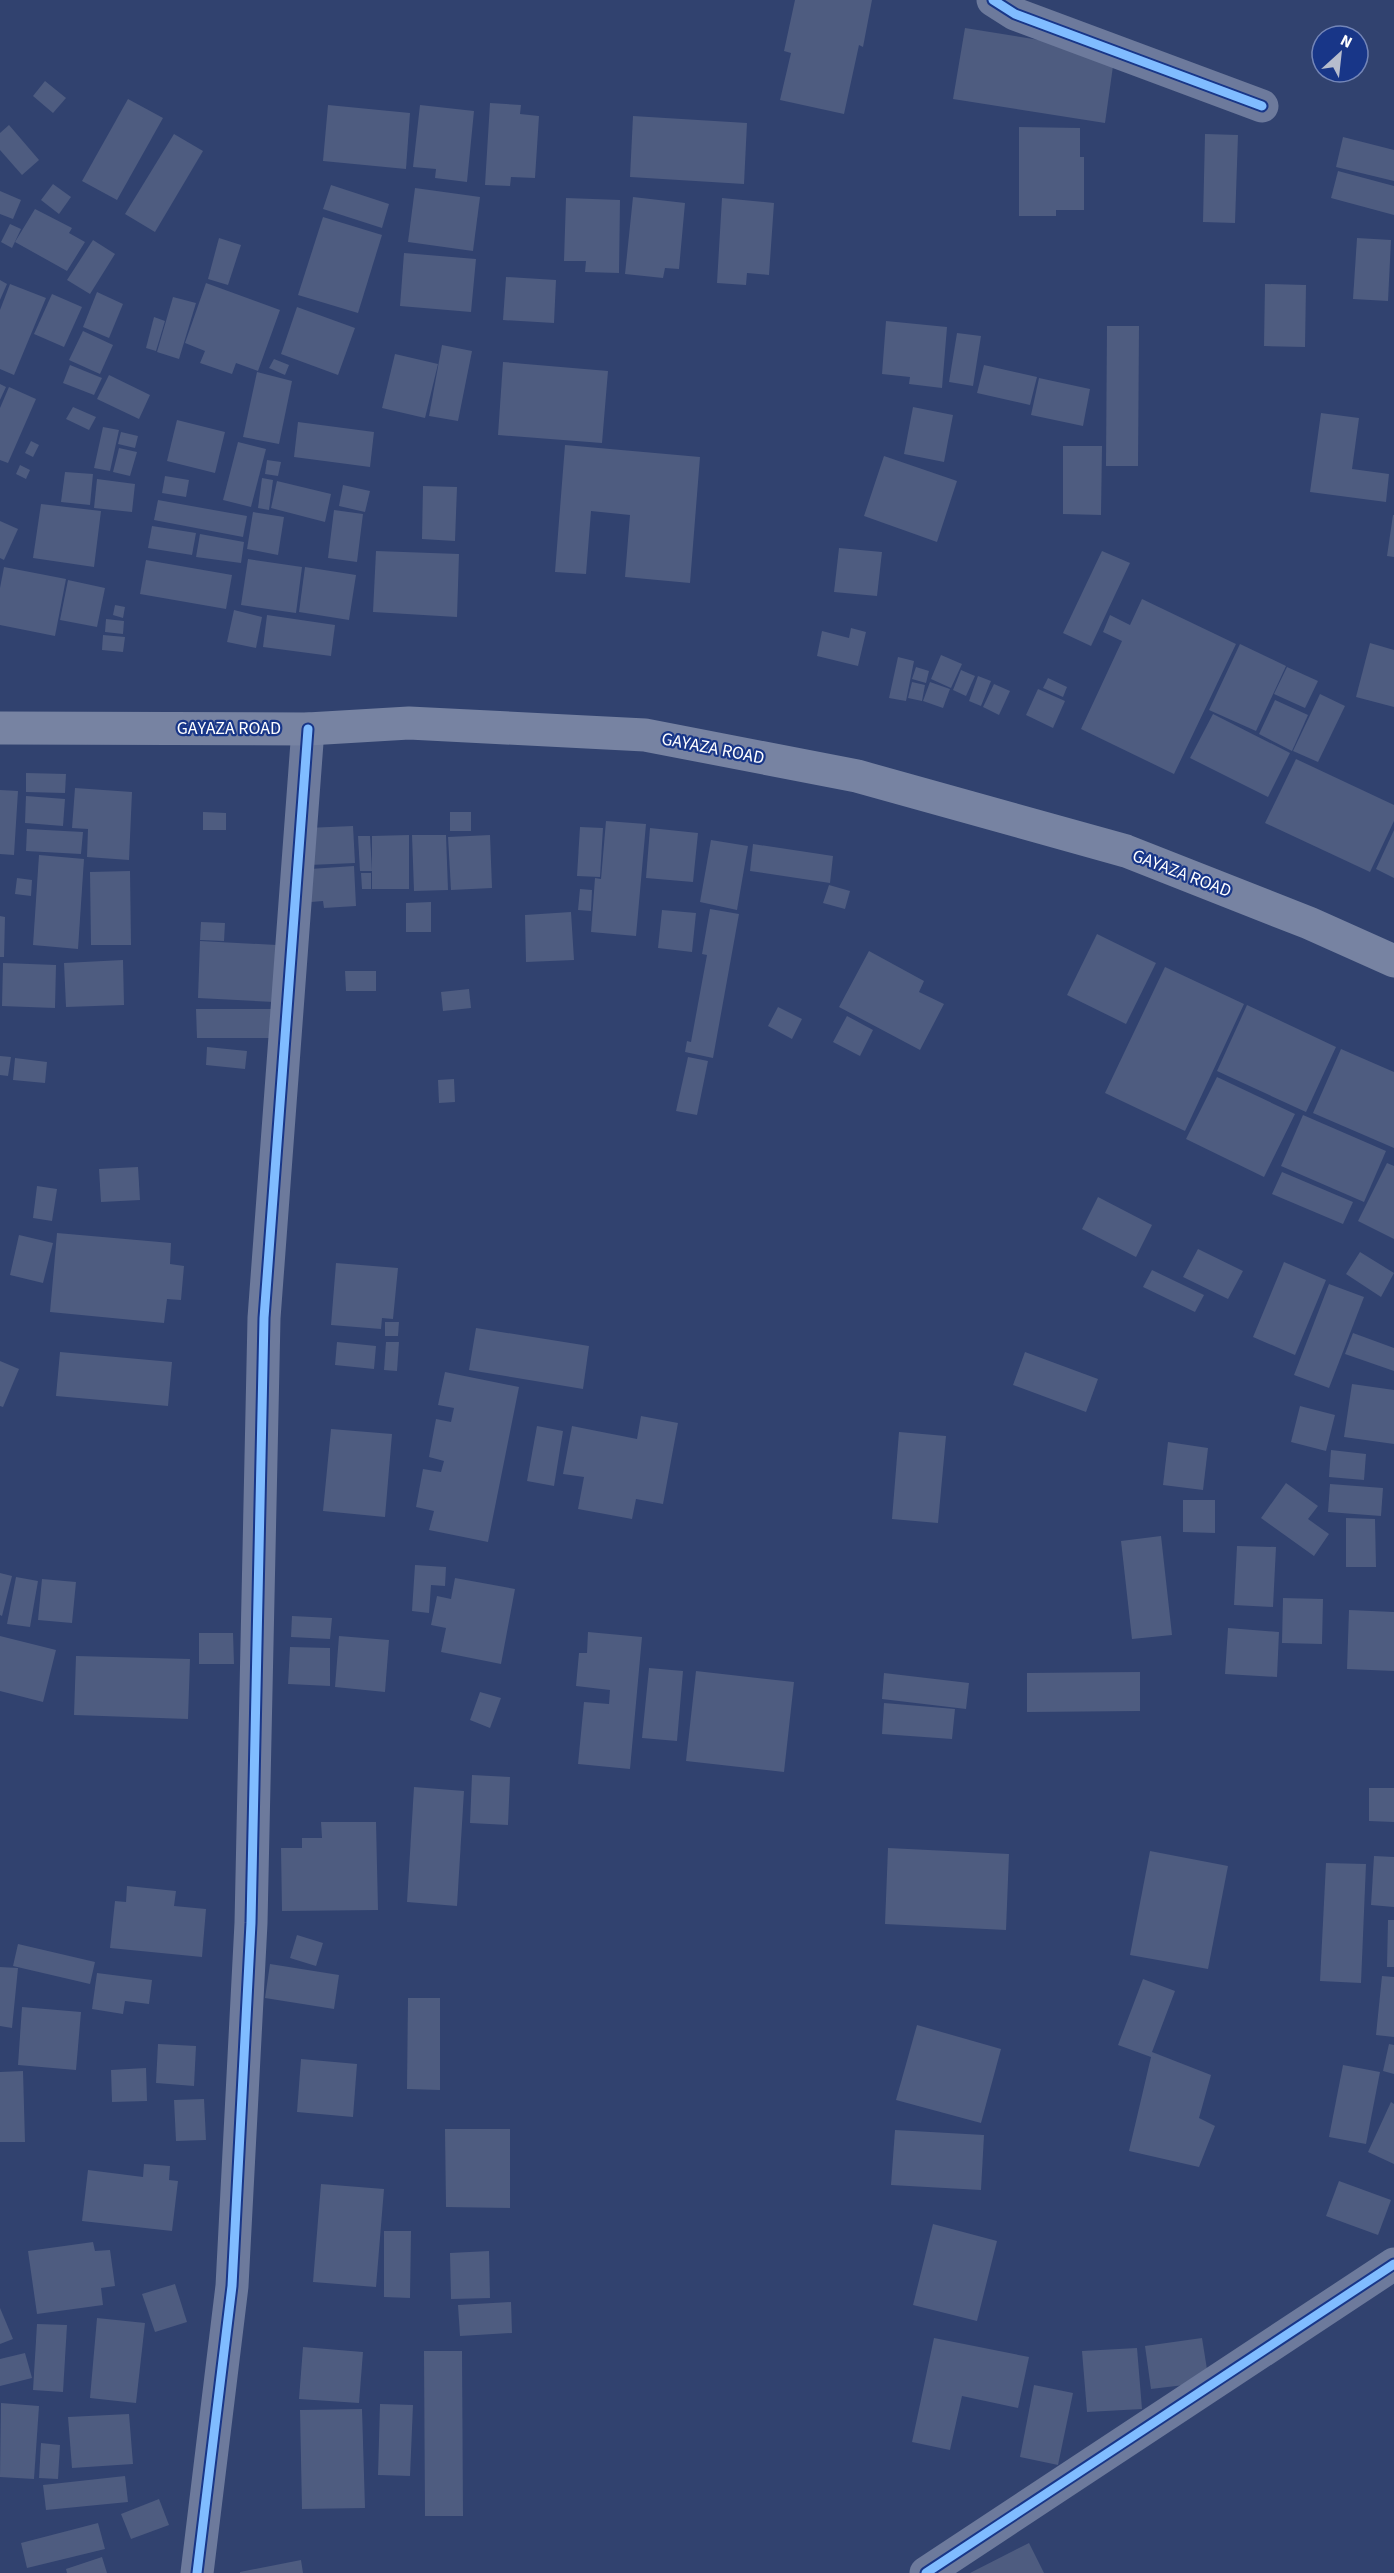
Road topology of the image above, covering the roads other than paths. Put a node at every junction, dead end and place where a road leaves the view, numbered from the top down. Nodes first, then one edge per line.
1 (993, 0) edge
2 (1262, 106) dead end
3 (0, 728) edge
4 (308, 729) junction
5 (1394, 961) edge
6 (1394, 2264) edge
7 (197, 2573) edge
8 (926, 2573) edge

1 - 2 street
3 - 4 main road, GAYAZA ROAD
4 - 5 main road, GAYAZA ROAD
4 - 7 street
6 - 8 street

